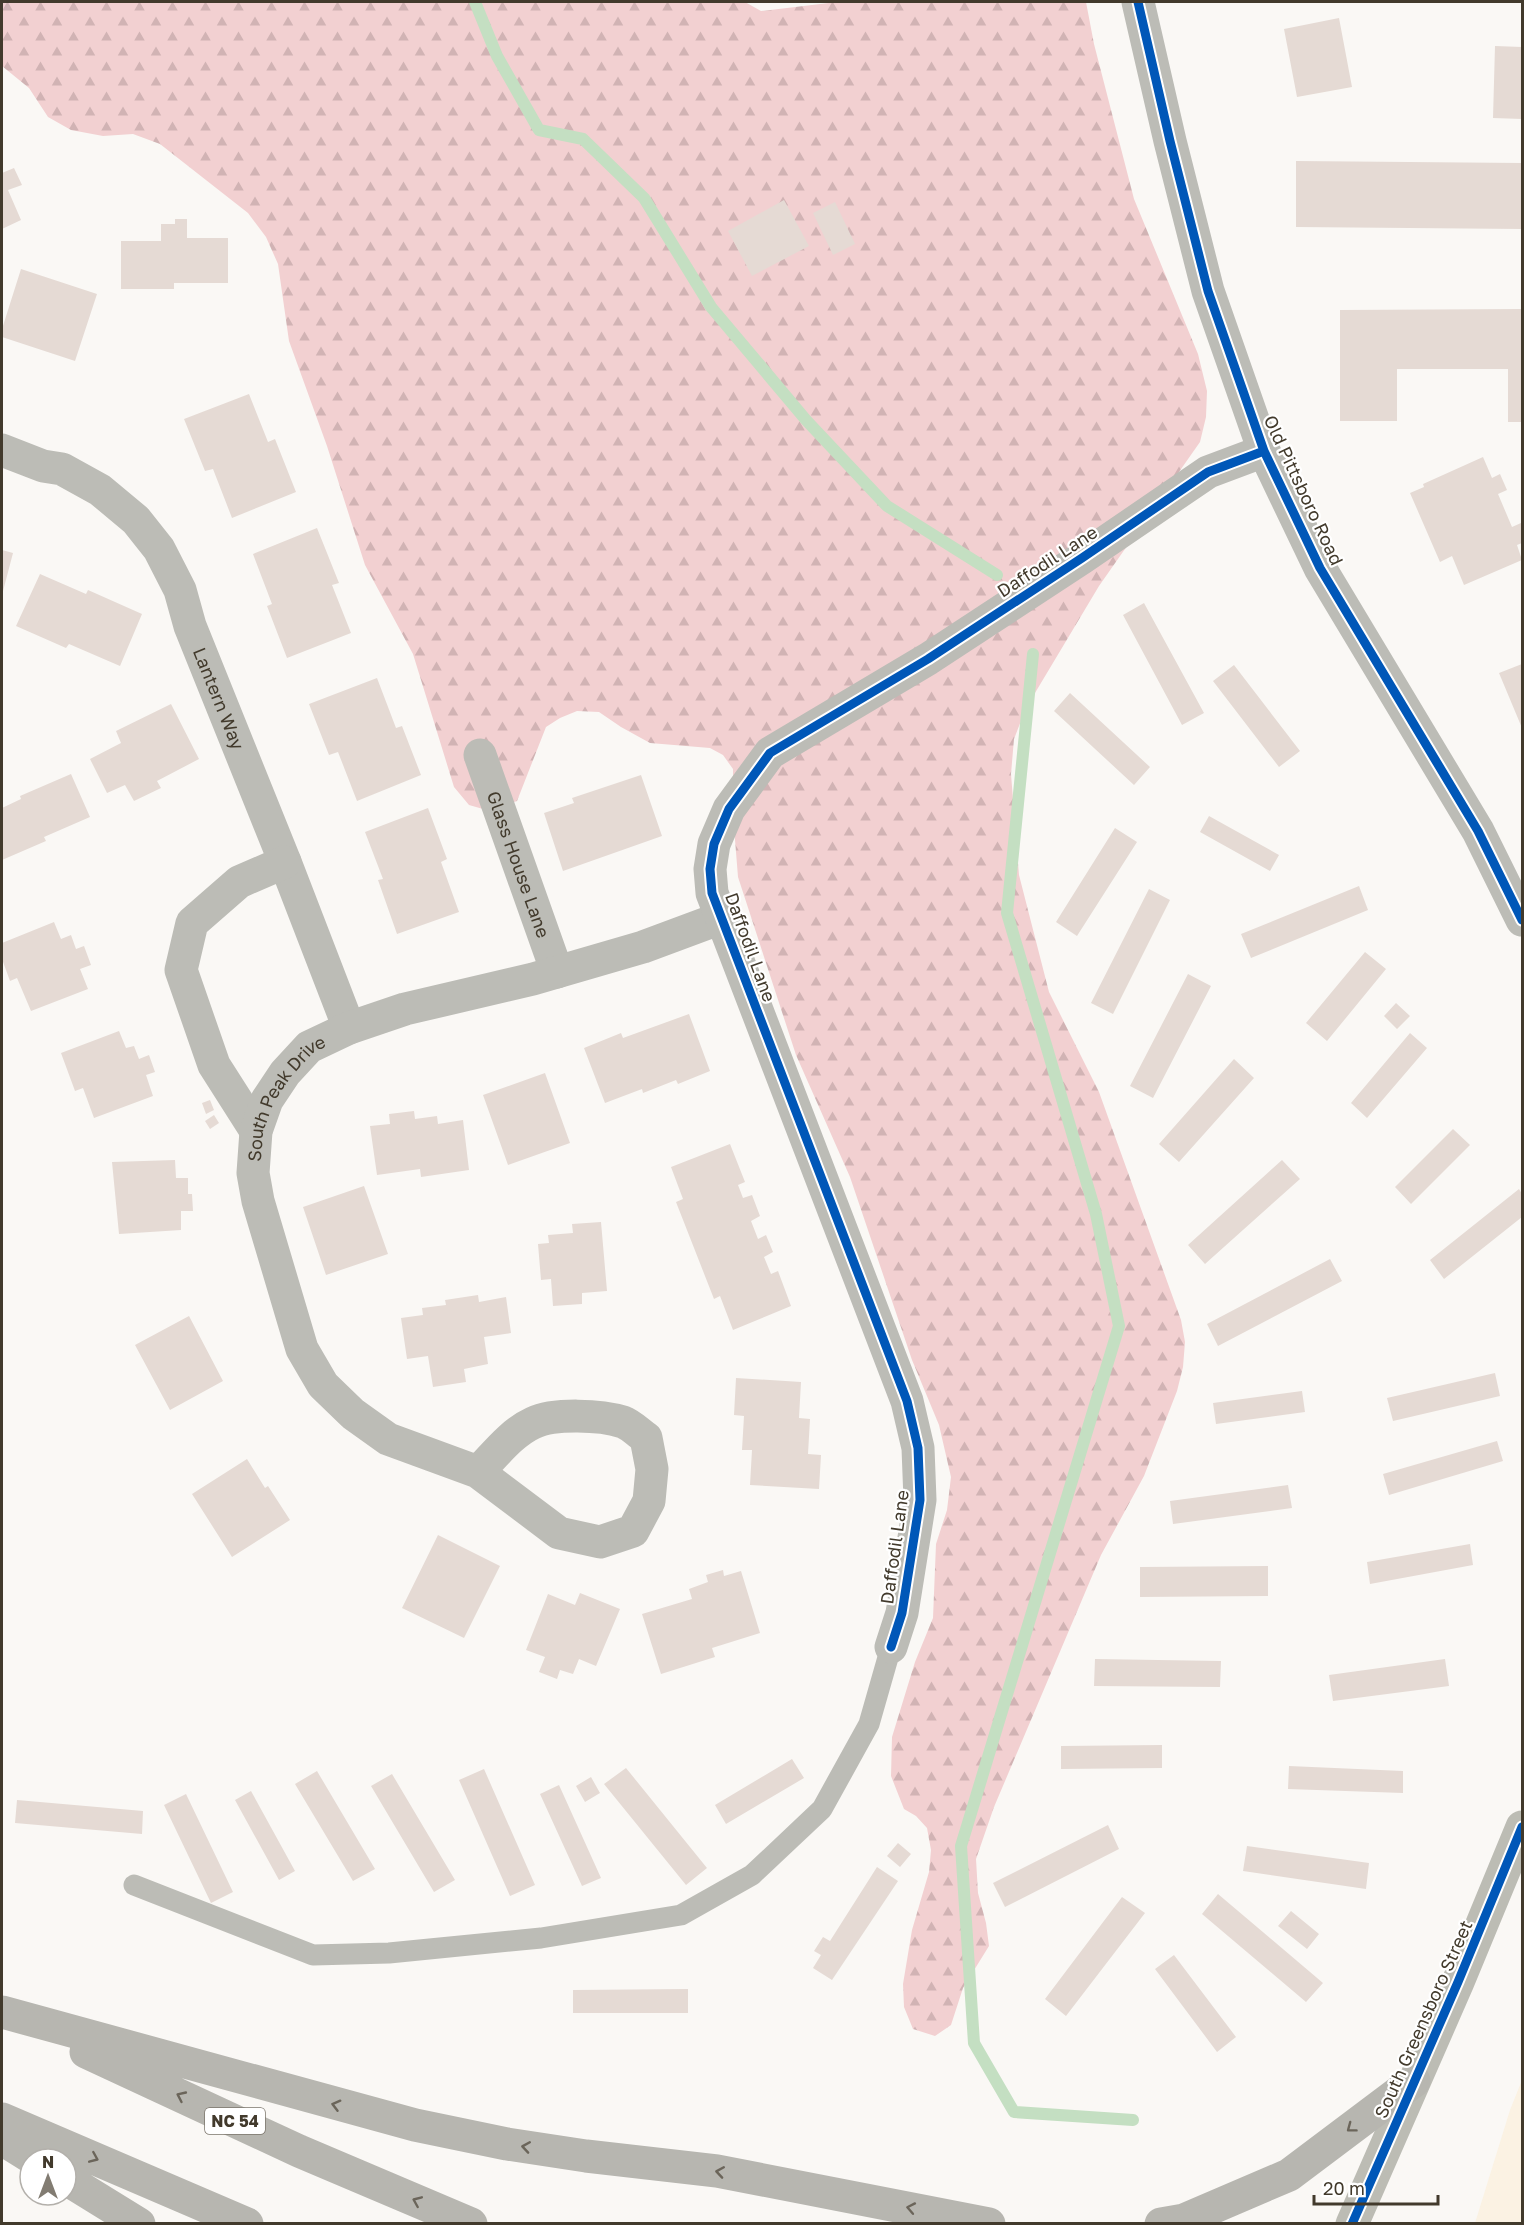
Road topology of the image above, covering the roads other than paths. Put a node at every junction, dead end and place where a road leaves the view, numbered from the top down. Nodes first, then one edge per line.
1 (1138, 2) edge
2 (2, 450) edge
3 (1264, 451) junction
4 (480, 755) dead end
5 (285, 861) junction
6 (722, 918) junction
7 (1522, 920) edge
8 (557, 972) junction
9 (349, 1028) junction
10 (256, 1131) junction
11 (478, 1472) junction
12 (891, 1647) joint
13 (1522, 1827) edge
14 (134, 1886) dead end
15 (2, 2012) edge
16 (1414, 2080) junction
17 (2, 2119) edge
18 (2, 2139) edge
19 (18, 2149) edge
20 (78, 2186) edge
21 (139, 2223) edge
22 (247, 2223) edge
23 (471, 2223) edge
24 (989, 2223) edge
25 (1161, 2223) edge
26 (1352, 2223) edge

1 - 3 street, Old Pittsboro Road
2 - 5 street, Lantern Way
3 - 6 street, Daffodil Lane
3 - 7 street, Old Pittsboro Road
4 - 8 street, Glass House Lane
5 - 9 street, Lantern Way
5 - 10 street
6 - 8 street, South Peak Drive
6 - 12 street, Daffodil Lane
8 - 9 street, South Peak Drive
9 - 10 street, South Peak Drive
10 - 11 street, South Peak Drive
11 - 11 street, South Peak Drive
12 - 14 lane
13 - 16 main road, South Greensboro Street
23 -> 15 highway, NC 54
24 -> 15 highway
16 -> 25 highway
16 - 26 main road, South Greensboro Street
17 -> 22 highway
18 - 19 highway
20 - 21 highway

